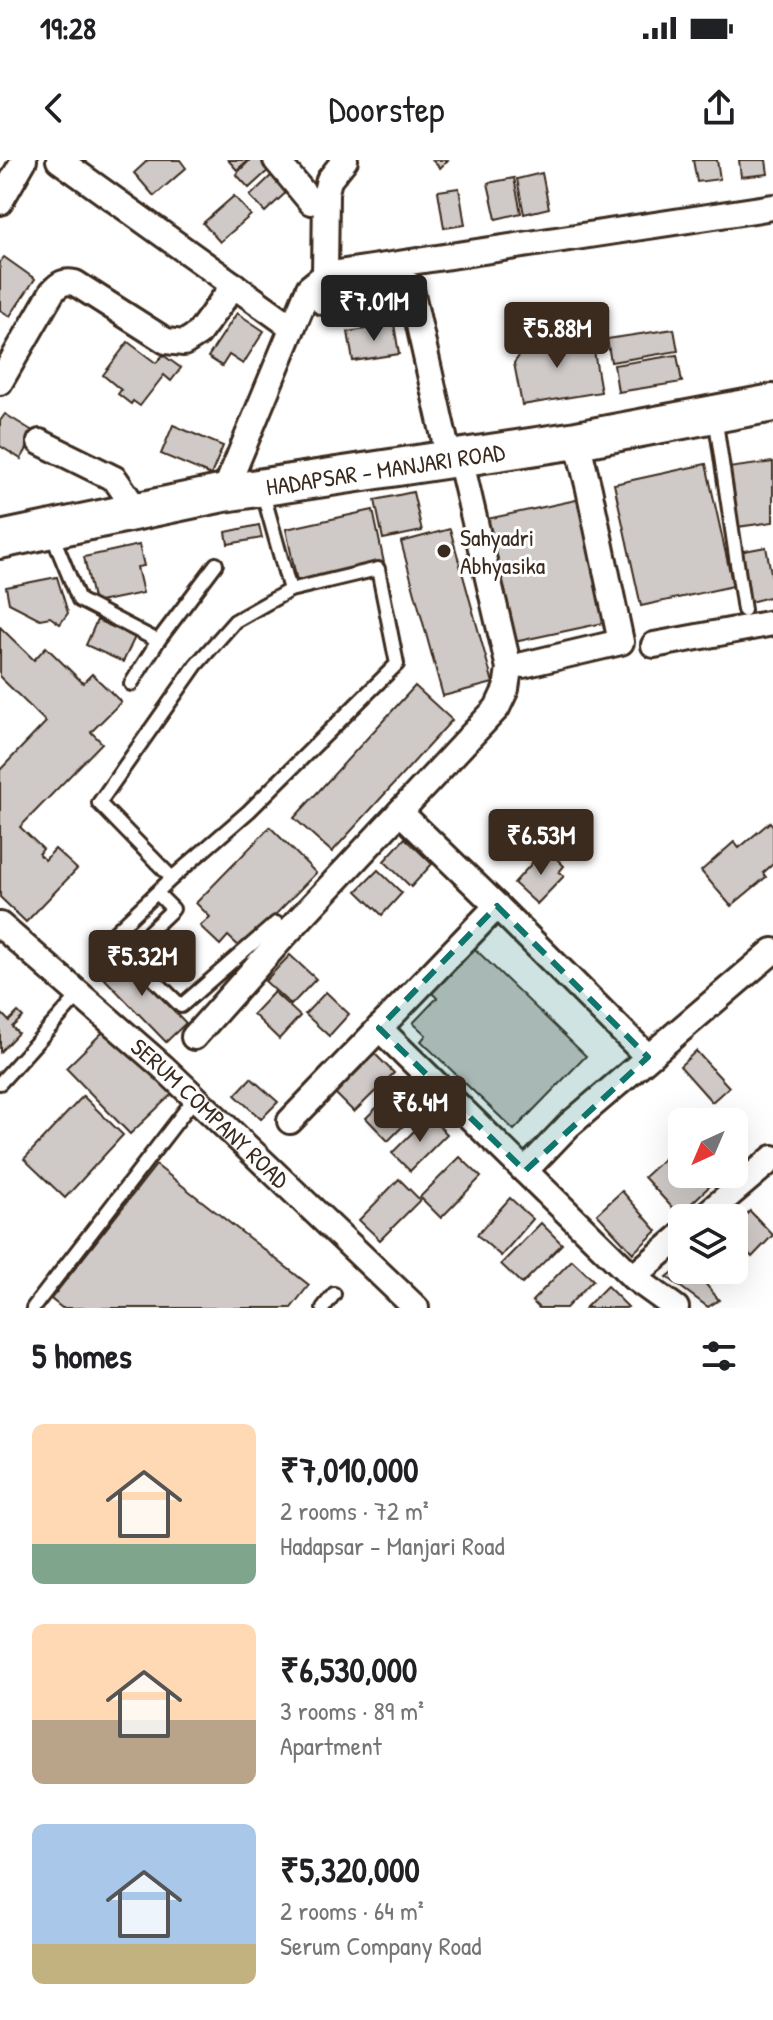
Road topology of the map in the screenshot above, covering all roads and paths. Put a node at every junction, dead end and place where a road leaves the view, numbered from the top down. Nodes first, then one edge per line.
1 (24, 160) edge
2 (59, 160) edge
3 (276, 160) edge
4 (345, 160) edge
5 (0, 202) edge
6 (311, 202) dead end
7 (773, 207) edge
8 (325, 275) junction
9 (234, 285) junction
10 (323, 302) dead end
11 (292, 327) junction
12 (0, 382) edge
13 (773, 403) edge
14 (714, 413) junction
15 (577, 440) junction
16 (40, 442) dead end
17 (455, 459) junction
18 (261, 487) junction
19 (224, 493) junction
20 (137, 511) junction
21 (50, 529) junction
22 (0, 540) edge
23 (216, 564) dead end
24 (290, 590) junction
25 (744, 610) dead end
26 (773, 623) edge
27 (158, 641) junction
28 (654, 645) dead end
29 (523, 665) dead end
30 (131, 684) dead end
31 (400, 812) junction
32 (172, 878) junction
33 (157, 893) junction
34 (497, 906) junction
35 (276, 923) dead end
36 (0, 925) edge
37 (110, 937) dead end
38 (773, 951) edge
39 (80, 994) junction
40 (379, 1028) junction
41 (194, 1037) dead end
42 (648, 1057) junction
43 (0, 1083) edge
44 (195, 1098) junction
45 (290, 1121) dead end
46 (773, 1158) edge
47 (525, 1171) junction
48 (719, 1204) edge
49 (668, 1247) edge
50 (633, 1277) junction
51 (334, 1294) dead end
52 (33, 1308) edge
53 (323, 1308) edge
54 (416, 1308) edge
55 (676, 1308) edge

1 - 5 street
2 - 9 street
3 - 6 street
4 - 8 street
7 - 8 street
8 - 11 street
9 - 11 street
9 - 12 street
10 - 17 street
11 - 19 street
13 - 14 main road, HADAPSAR - MANJARI ROAD
14 - 15 main road, HADAPSAR - MANJARI ROAD
14 - 25 lane
15 - 17 main road, HADAPSAR - MANJARI ROAD
15 - 29 street
16 - 20 street
17 - 18 main road, HADAPSAR - MANJARI ROAD
17 - 31 street
18 - 19 main road, HADAPSAR - MANJARI ROAD
18 - 24 lane
19 - 20 main road, HADAPSAR - MANJARI ROAD
20 - 21 main road, HADAPSAR - MANJARI ROAD
21 - 22 main road, HADAPSAR - MANJARI ROAD
21 - 27 lane
23 - 27 lane
24 - 32 lane
24 - 32 lane
26 - 28 street
27 - 30 lane
31 - 34 street
31 - 41 street
32 - 33 lane
33 - 35 lane
33 - 37 lane
34 - 40 street
34 - 42 street
36 - 39 street, SERUM COMPANY ROAD
38 - 42 street
39 - 43 lane
39 - 44 street, SERUM COMPANY ROAD
40 - 45 street
40 - 47 street
42 - 47 street
44 - 52 lane
44 - 54 street, SERUM COMPANY ROAD
46 - 48 street
47 - 50 street
49 - 50 street
50 - 55 street
51 - 53 lane

